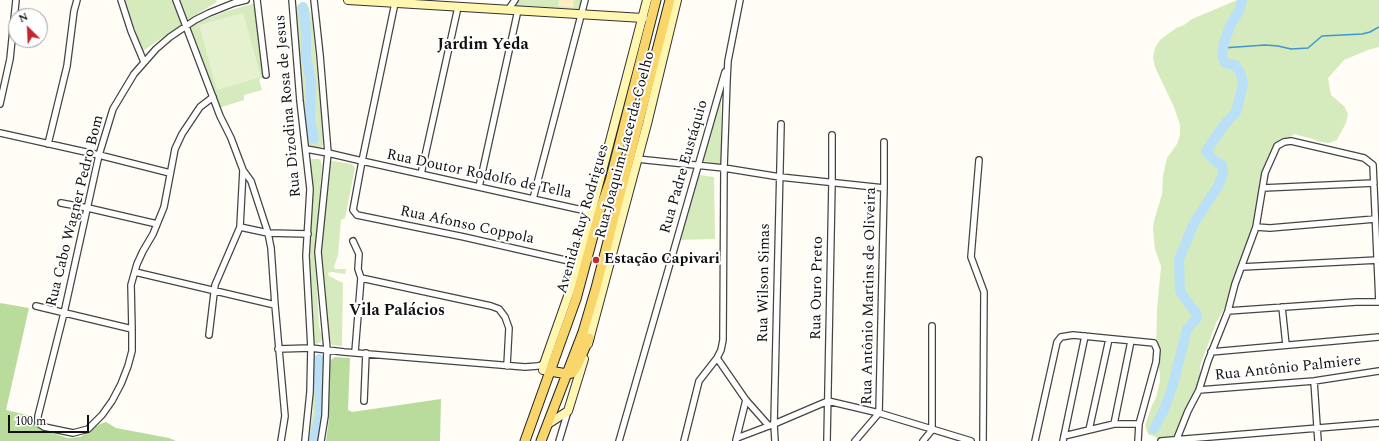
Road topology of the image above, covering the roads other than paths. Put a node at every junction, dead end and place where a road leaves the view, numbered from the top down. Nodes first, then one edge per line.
1 (16, 0) edge
2 (77, 0) edge
3 (176, 0) edge
4 (246, 0) edge
5 (257, 0) edge
6 (292, 0) edge
7 (314, 0) edge
8 (348, 0) edge
9 (515, 0) edge
10 (585, 0) edge
11 (647, 0) edge
12 (656, 0) edge
13 (670, 0) edge
14 (677, 0) edge
15 (740, 0) edge
16 (121, 1) edge
17 (395, 3) junction
18 (458, 7) junction
19 (508, 10) junction
20 (518, 10) junction
21 (582, 14) junction
22 (643, 18) junction
23 (185, 26) junction
24 (728, 61) junction
25 (144, 62) junction
26 (266, 75) dead end
27 (213, 97) junction
28 (0, 104) edge
29 (781, 124) dead end
30 (0, 133) edge
31 (832, 135) dead end
32 (884, 142) dead end
33 (48, 144) junction
34 (306, 149) junction
35 (328, 152) junction
36 (99, 155) junction
37 (637, 159) junction
38 (979, 160) dead end
39 (362, 161) junction
40 (698, 165) junction
41 (242, 168) junction
42 (724, 168) junction
43 (170, 174) junction
44 (421, 174) junction
45 (780, 177) junction
46 (832, 183) junction
47 (1374, 183) junction
48 (479, 187) junction
49 (884, 188) junction
50 (1263, 188) junction
51 (533, 199) junction
52 (61, 203) dead end
53 (88, 208) junction
54 (592, 212) junction
55 (1376, 219) junction
56 (157, 224) junction
57 (240, 227) junction
58 (1256, 227) junction
59 (268, 233) junction
60 (308, 234) junction
61 (353, 241) dead end
62 (1378, 260) junction
63 (578, 263) junction
64 (1242, 267) junction
65 (135, 272) junction
66 (361, 278) junction
67 (214, 290) junction
68 (1379, 302) edge
69 (275, 305) junction
70 (36, 306) dead end
71 (1282, 307) junction
72 (1228, 311) junction
73 (64, 313) junction
74 (932, 326) dead end
75 (132, 329) junction
76 (209, 335) dead end
77 (1085, 336) junction
78 (1379, 337) edge
79 (589, 338) junction
80 (1110, 339) junction
81 (1131, 341) junction
82 (1286, 345) junction
83 (311, 348) junction
84 (278, 349) junction
85 (327, 349) junction
86 (355, 352) junction
87 (1211, 352) junction
88 (366, 353) junction
89 (717, 358) junction
90 (507, 366) junction
91 (546, 368) junction
92 (1379, 371) edge
93 (567, 374) junction
94 (1314, 381) junction
95 (1200, 390) junction
96 (746, 400) junction
97 (364, 401) dead end
98 (828, 401) junction
99 (568, 411) junction
100 (879, 413) junction
101 (1379, 423) edge
102 (548, 424) junction
103 (1114, 424) junction
104 (1138, 424) junction
105 (772, 425) junction
106 (1317, 429) junction
107 (932, 430) junction
108 (1089, 430) junction
109 (1063, 438) edge
110 (736, 439) edge
111 (1176, 440) edge
112 (281, 441) edge
113 (305, 441) edge
114 (321, 441) edge
115 (525, 441) edge
116 (541, 441) edge
117 (559, 441) edge
118 (619, 441) edge
119 (684, 441) edge
120 (775, 441) edge
121 (827, 441) edge
122 (855, 441) edge
123 (923, 441) edge
124 (971, 441) edge
125 (983, 441) edge
126 (1036, 441) edge
127 (1138, 441) edge
128 (1161, 441) edge
129 (1318, 441) edge

1 - 28 street
2 - 33 street
3 - 23 street
4 - 23 street, Rua Cabo Wagner Pedro Bom
5 - 26 street
6 - 34 street, Rua Dizodina Rosa de Jesus
7 - 35 street
8 - 17 street
9 - 19 street
10 - 21 street
11 - 22 street
12 - 91 main road, Avenida Ruy Rodrigues
13 - 93 main road, Avenida Ruy Rodrigues
14 - 37 street, Rua Joaquim Lacerda Coelho
15 - 24 street
16 - 25 street
17 - 18 street
17 - 39 street
18 - 19 street
18 - 44 street
19 - 20 street
20 - 21 street
20 - 48 street
21 - 22 street
21 - 51 street
22 - 54 street
23 - 25 street, Rua Cabo Wagner Pedro Bom
23 - 27 street
24 - 40 street, Rua Padre Eustáquio
24 - 42 street
25 - 36 street, Rua Cabo Wagner Pedro Bom
27 - 41 street
27 - 43 street
29 - 45 street, Rua Wilson Simas
30 - 33 street
31 - 46 street, Rua Ouro Preto
32 - 49 street, Rua Antônio Martins de Oliveira
33 - 36 street
34 - 35 street, Rua Doutor Rodolfo de Tella
34 - 60 street, Rua Dizodina Rosa de Jesus
35 - 39 street, Rua Doutor Rodolfo de Tella
35 - 85 street
36 - 43 street
36 - 53 street, Rua Cabo Wagner Pedro Bom
37 - 40 street
37 - 79 street, Rua Joaquim Lacerda Coelho
38 - 125 street
39 - 44 street, Rua Doutor Rodolfo de Tella
39 - 63 street, Rua Afonso Coppola
40 - 42 street
40 - 118 street, Rua Padre Eustáquio
41 - 57 street
41 - 59 street
42 - 45 street
42 - 89 street
43 - 56 street
44 - 48 street, Rua Doutor Rodolfo de Tella
45 - 46 street
45 - 105 street, Rua Wilson Simas
46 - 49 street
46 - 98 street, Rua Ouro Preto
47 - 50 street
47 - 50 street
47 - 55 street
48 - 51 street, Rua Doutor Rodolfo de Tella
49 - 100 street, Rua Antônio Martins de Oliveira
50 - 58 street
51 - 54 street, Rua Doutor Rodolfo de Tella
52 - 53 street
53 - 56 street
53 - 73 street, Rua Cabo Wagner Pedro Bom
54 - 63 street
55 - 58 street
55 - 62 street
56 - 65 street
57 - 59 street
57 - 67 street
58 - 64 street
59 - 60 street
59 - 69 street
60 - 83 street, Rua Dizodina Rosa de Jesus
61 - 66 street
62 - 64 street
62 - 68 street
63 - 91 street
64 - 72 street
65 - 67 street
65 - 75 street
66 - 86 street
66 - 90 street
67 - 69 street
67 - 76 street
68 - 71 street
69 - 84 street
70 - 73 street
71 - 72 street
71 - 82 street
72 - 87 street
73 - 75 street
73 - 75 street, Rua Cabo Wagner Pedro Bom
74 - 107 street
77 - 80 street
77 - 109 street
77 - 126 street
78 - 82 street
79 - 93 main road
79 - 99 street, Rua Joaquim Lacerda Coelho
80 - 81 street
80 - 108 street
81 - 103 street
81 - 104 street
82 - 87 street
83 - 84 street
83 - 85 street
83 - 113 street, Rua Dizodina Rosa de Jesus
84 - 112 street
85 - 86 street
85 - 114 street
86 - 88 street
87 - 95 street
88 - 90 street
88 - 97 street
89 - 96 street
89 - 119 street
90 - 91 street
91 - 93 main road
91 - 115 main road, Avenida Ruy Rodrigues
92 - 94 street, Rua Antônio Palmiere
93 - 102 main road, Avenida Ruy Rodrigues
94 - 95 street, Rua Antônio Palmiere
94 - 106 street
95 - 111 street
96 - 105 street
96 - 110 street
98 - 100 street
98 - 105 street
98 - 121 street, Rua Ouro Preto
99 - 102 street
99 - 117 street
100 - 107 street
100 - 122 street, Rua Antônio Martins de Oliveira
101 - 106 street
102 - 116 main road, Avenida Ruy Rodrigues
103 - 104 street
103 - 108 street
104 - 127 street
105 - 110 street
105 - 120 street, Rua Wilson Simas
106 - 111 street
106 - 129 street
107 - 123 street
107 - 124 street
108 - 109 street
111 - 128 street

